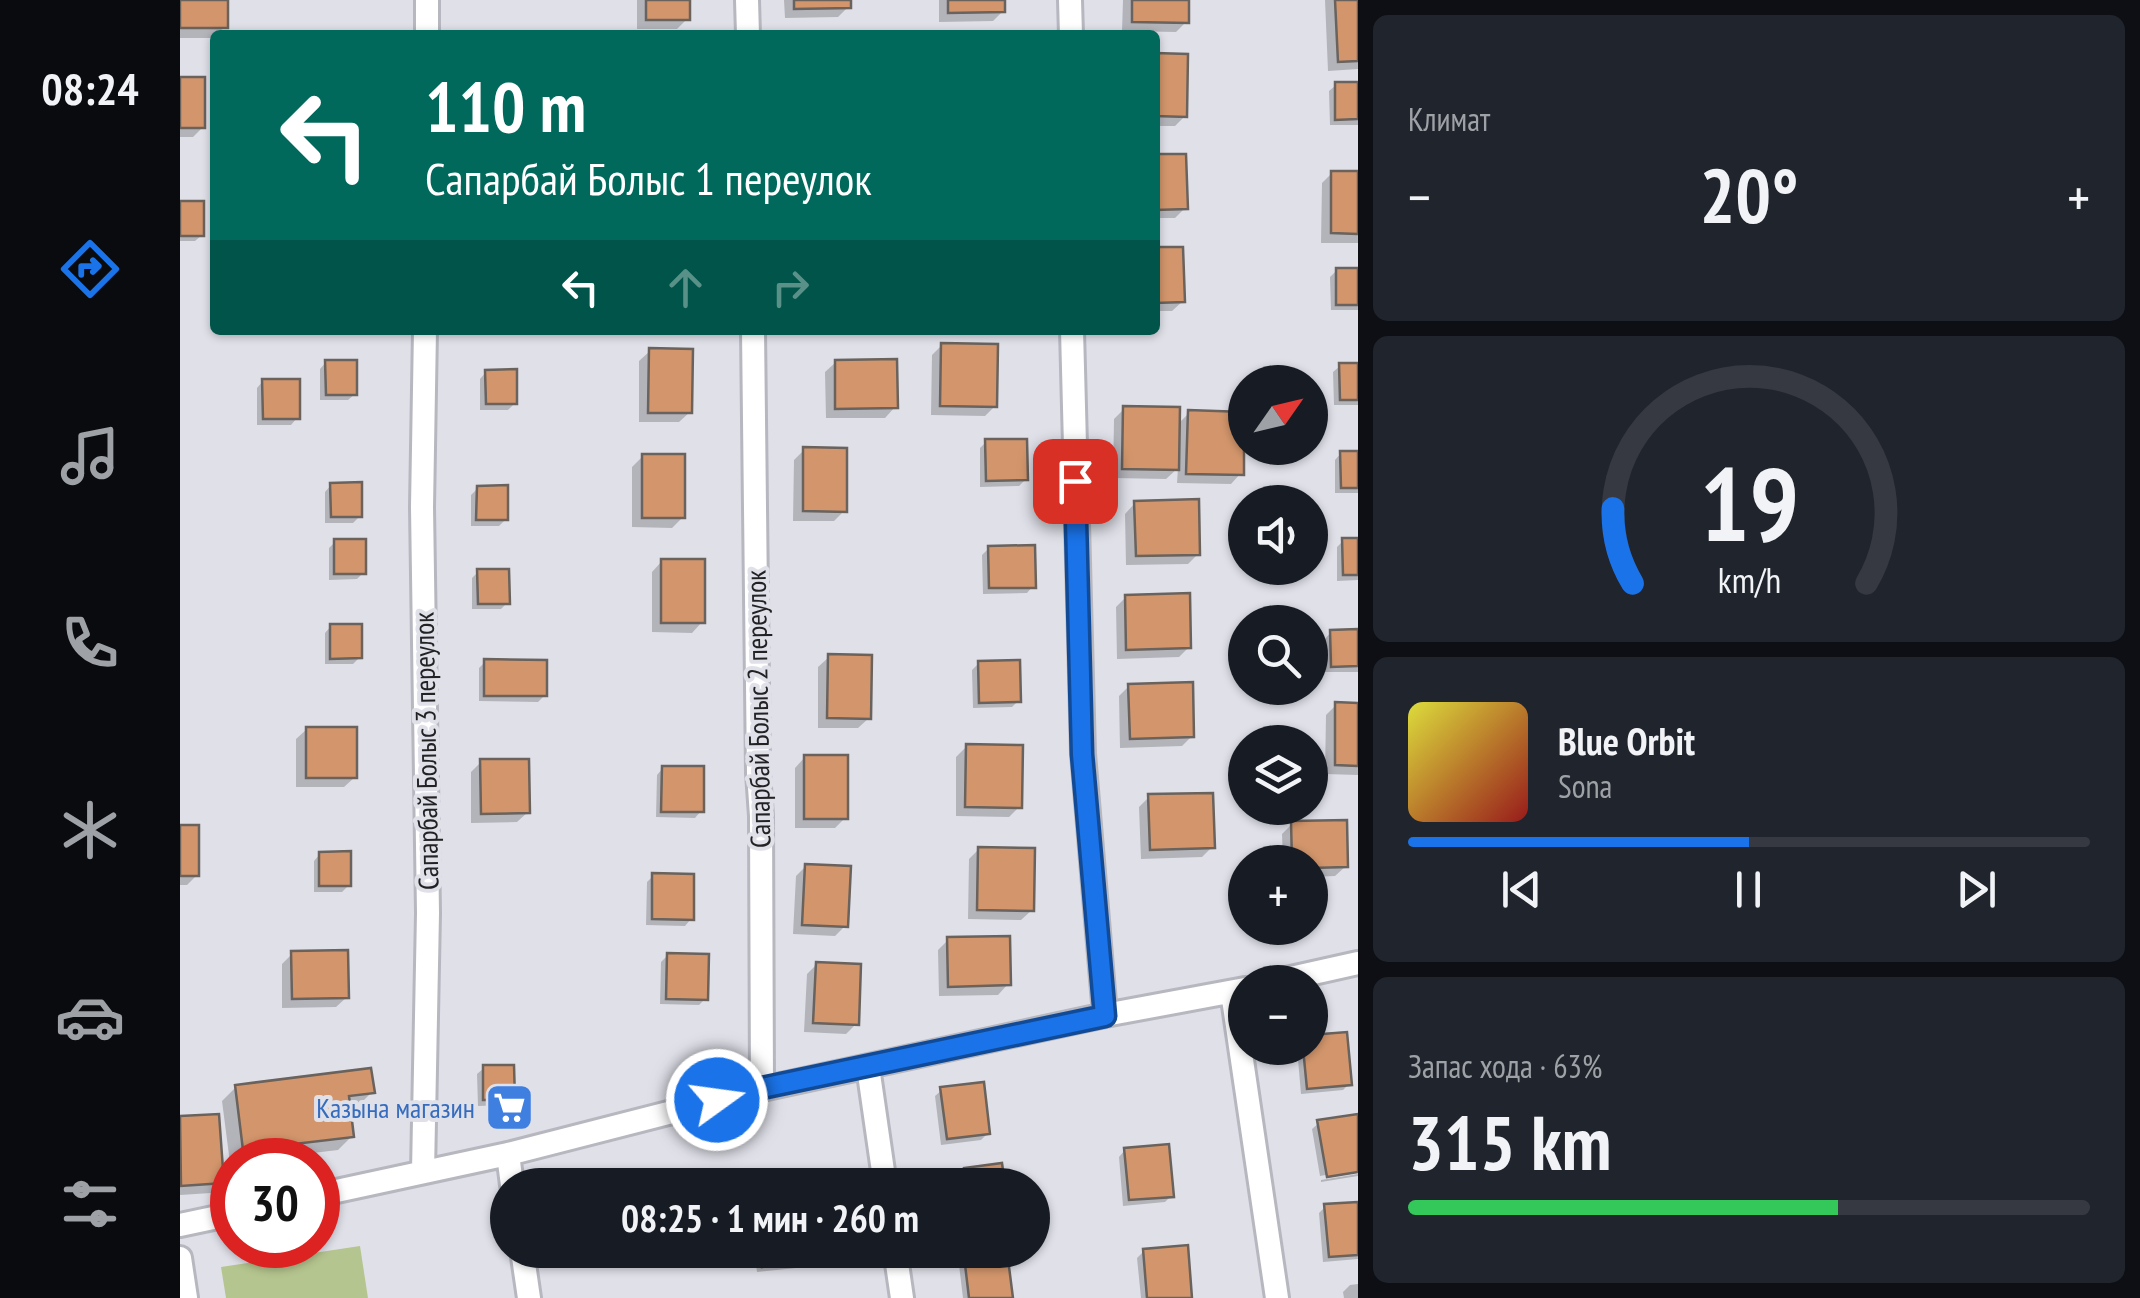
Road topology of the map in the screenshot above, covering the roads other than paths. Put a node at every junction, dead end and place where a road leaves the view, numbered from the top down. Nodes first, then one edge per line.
1 (427, 0) edge
2 (747, 0) edge
3 (1070, 0) edge
4 (428, 30) edge
5 (748, 30) edge
6 (1070, 30) edge
7 (425, 335) edge
8 (752, 335) edge
9 (1072, 335) edge
10 (1358, 963) edge
11 (1328, 970) edge
12 (1228, 993) edge
13 (1105, 1016) junction
14 (1247, 1065) edge
15 (868, 1067) junction
16 (762, 1088) junction
17 (508, 1154) junction
18 (510, 1168) edge
19 (883, 1168) edge
20 (423, 1172) junction
21 (340, 1190) edge
22 (210, 1219) edge
23 (180, 1225) edge
24 (180, 1258) edge
25 (525, 1268) edge
26 (898, 1268) edge
27 (186, 1298) edge
28 (529, 1298) edge
29 (902, 1298) edge
30 (1277, 1298) edge

1 - 4 street
2 - 5 street
3 - 6 street
7 - 20 street, Сапарбай Болыс 3 переулок
8 - 16 street, Сапарбай Болыс 2 переулок
9 - 13 street
10 - 11 street
12 - 13 street
13 - 15 street
14 - 30 street
15 - 16 street
15 - 19 street
16 - 17 street
17 - 18 street
17 - 20 street
20 - 21 street
22 - 23 street
24 - 27 street
25 - 28 street
26 - 29 street

